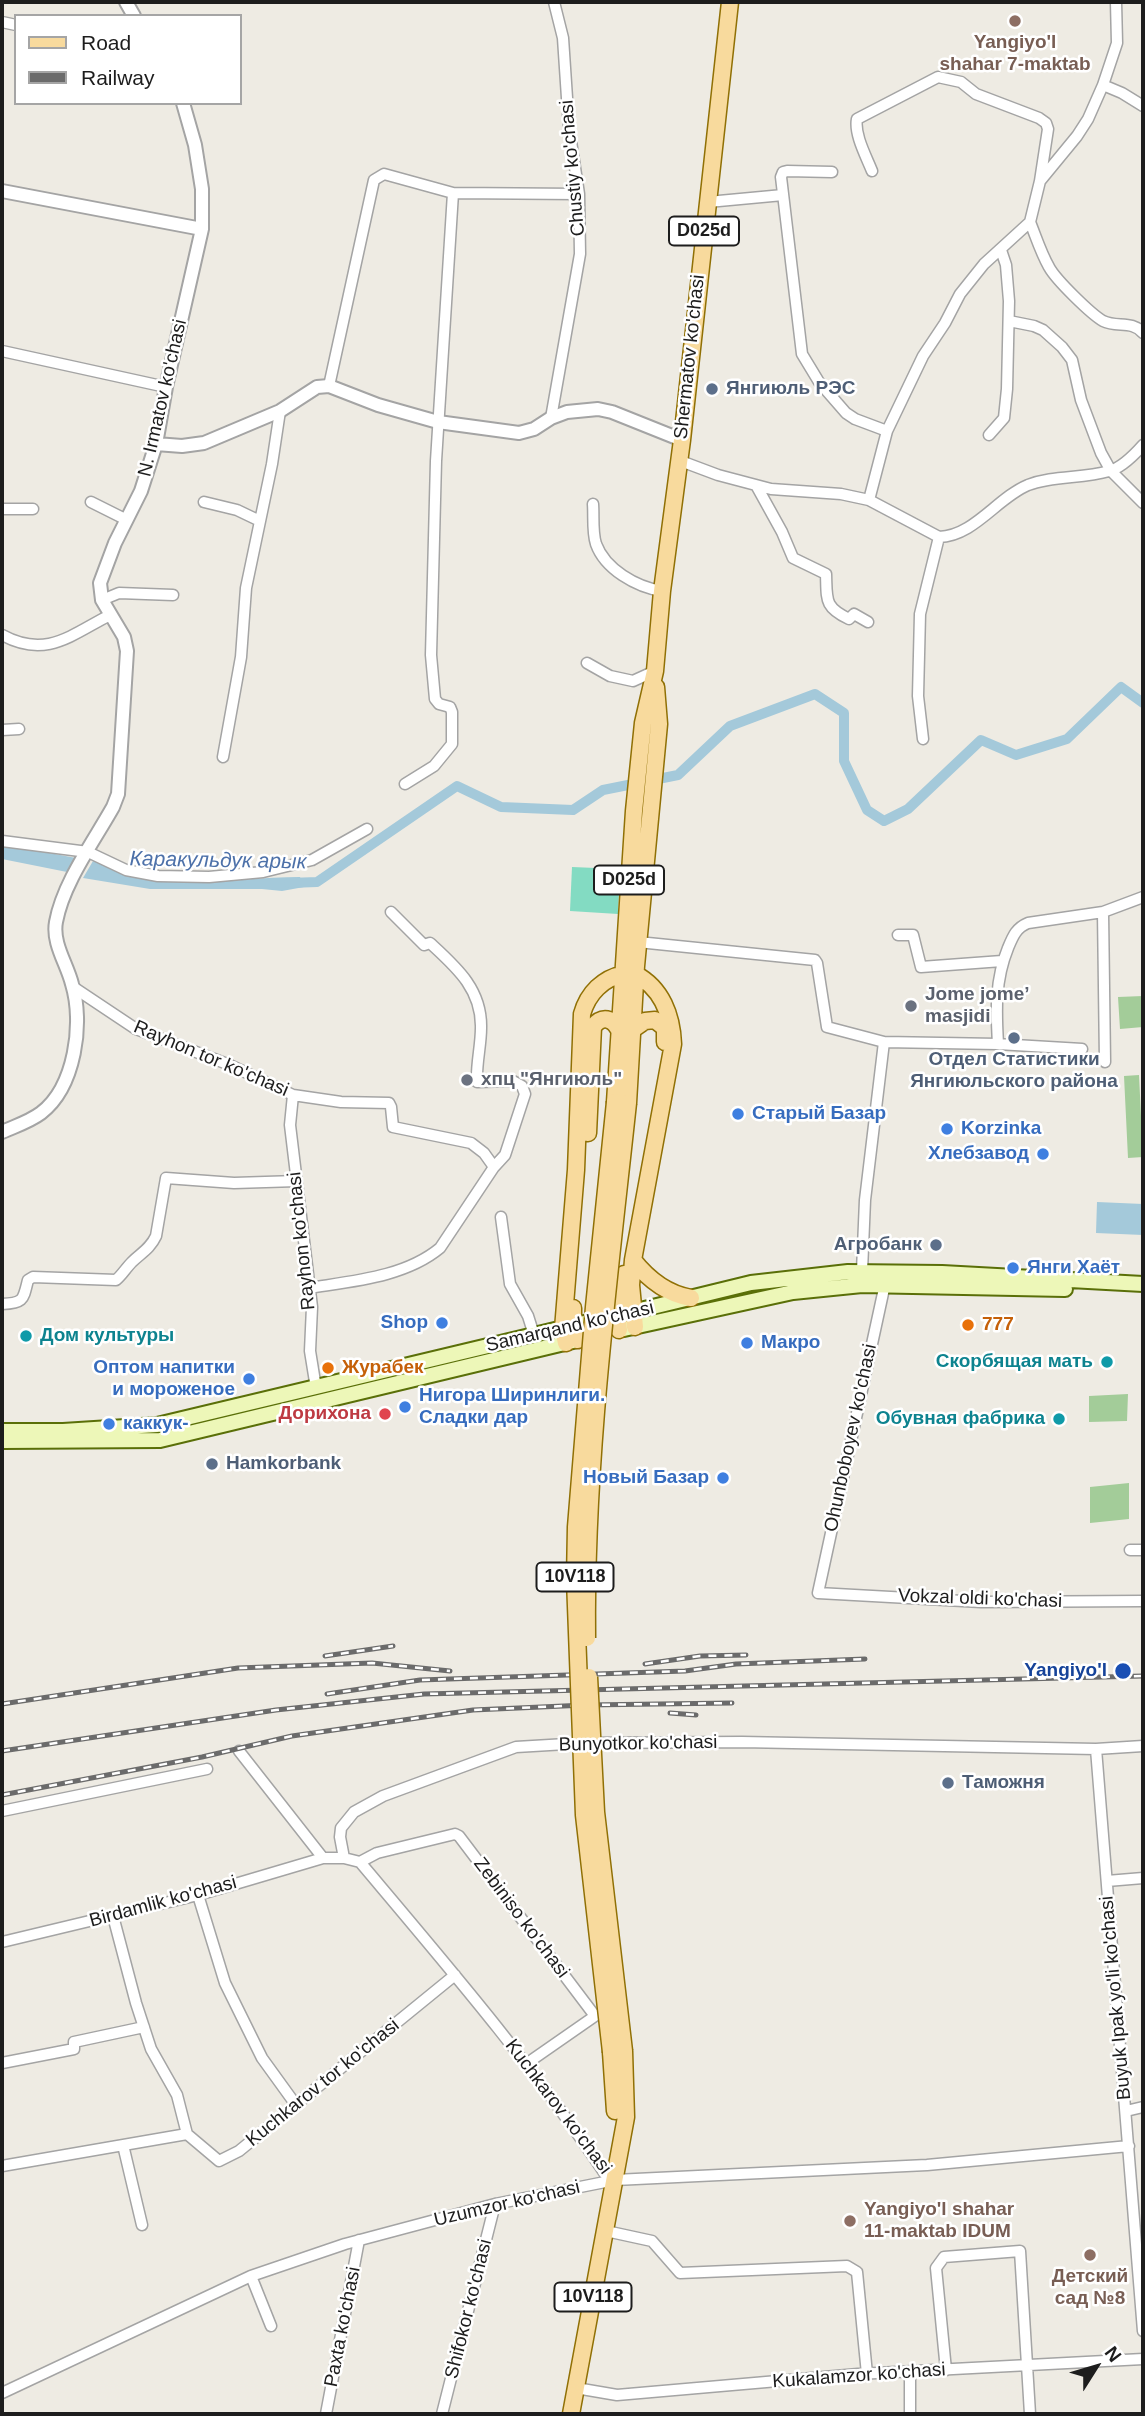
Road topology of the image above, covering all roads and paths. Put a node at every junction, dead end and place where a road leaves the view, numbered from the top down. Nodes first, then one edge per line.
1 (554, 2) edge
2 (730, 2) edge
3 (1116, 2) edge
4 (1103, 85) junction
5 (184, 105) edge
6 (1143, 106) edge
7 (872, 171) dead end
8 (832, 172) dead end
9 (1040, 181) junction
10 (2, 191) edge
11 (453, 192) junction
12 (579, 194) junction
13 (783, 195) junction
14 (708, 202) junction
15 (1030, 222) junction
16 (202, 229) junction
17 (1001, 250) junction
18 (1009, 321) junction
19 (1143, 332) edge
20 (2, 351) edge
21 (329, 386) junction
22 (166, 387) junction
23 (280, 411) junction
24 (551, 418) junction
25 (438, 422) junction
26 (887, 431) junction
27 (989, 435) dead end
28 (682, 440) junction
29 (156, 444) junction
30 (1143, 446) edge
31 (678, 460) junction
32 (1111, 471) junction
33 (756, 485) junction
34 (869, 500) junction
35 (91, 502) dead end
36 (204, 502) dead end
37 (1143, 503) edge
38 (593, 504) dead end
39 (2, 509) edge
40 (33, 509) dead end
41 (125, 519) junction
42 (260, 521) junction
43 (940, 537) junction
44 (662, 590) junction
45 (173, 595) dead end
46 (102, 600) junction
47 (110, 615) junction
48 (868, 622) dead end
49 (2, 635) edge
50 (587, 663) dead end
51 (655, 671) junction
52 (19, 729) dead end
53 (2, 730) edge
54 (923, 739) dead end
55 (223, 757) dead end
56 (405, 784) dead end
57 (641, 815) junction
58 (366, 829) dead end
59 (2, 841) edge
60 (88, 852) junction
61 (1143, 897) edge
62 (391, 912) dead end
63 (1103, 912) junction
64 (898, 935) dead end
65 (638, 943) junction
66 (1002, 961) junction
67 (630, 974) junction
68 (74, 986) junction
69 (626, 1030) junction
70 (884, 1042) junction
71 (998, 1044) junction
72 (1082, 1049) dead end
73 (1105, 1062) dead end
74 (293, 1095) junction
75 (2, 1132) edge
76 (494, 1167) junction
77 (297, 1181) junction
78 (500, 1217) dead end
79 (634, 1260) junction
80 (862, 1271) junction
81 (885, 1284) junction
82 (1143, 1284) edge
83 (309, 1288) junction
84 (1143, 1292) edge
85 (691, 1298) junction
86 (2, 1304) edge
87 (626, 1321) junction
88 (570, 1334) junction
89 (535, 1343) junction
90 (316, 1388) junction
91 (2, 1431) edge
92 (2, 1441) edge
93 (1130, 1550) dead end
94 (1143, 1550) edge
95 (818, 1593) joint
96 (1143, 1601) edge
97 (1143, 1746) edge
98 (1096, 1749) junction
99 (239, 1751) dead end
100 (207, 1769) dead end
101 (2, 1811) edge
102 (323, 1858) junction
103 (344, 1858) junction
104 (360, 1862) junction
105 (1143, 1878) edge
106 (1107, 1881) junction
107 (198, 1895) junction
108 (113, 1916) junction
109 (2, 1942) edge
110 (455, 1975) junction
111 (144, 2027) junction
112 (2, 2063) edge
113 (526, 2064) junction
114 (296, 2105) junction
115 (1143, 2107) edge
116 (1126, 2111) junction
117 (187, 2134) junction
118 (124, 2145) junction
119 (1129, 2146) junction
120 (2, 2166) edge
121 (615, 2180) junction
122 (1138, 2202) edge
123 (495, 2204) junction
124 (142, 2225) dead end
125 (606, 2231) junction
126 (359, 2240) junction
127 (251, 2276) junction
128 (271, 2326) dead end
129 (1143, 2331) edge
130 (1143, 2359) edge
131 (1027, 2365) junction
132 (946, 2370) junction
133 (910, 2372) junction
134 (867, 2374) junction
135 (576, 2388) junction
136 (2, 2393) edge
137 (326, 2414) edge
138 (442, 2414) edge
139 (571, 2414) edge
140 (910, 2414) edge
141 (1030, 2414) edge

1 - 12 street, Chustiy ko'chasi
2 - 14 main road, Shermatov ko'chasi / D025d
3 - 4 street
4 - 6 street
4 - 9 street
5 - 16 street, N. Irmatov ko'chasi
7 - 9 street
8 - 13 street
9 - 15 street
10 - 16 street
11 - 12 street
11 - 21 street
11 - 25 street
12 - 24 street, Chustiy ko'chasi
13 - 14 street
13 - 26 street
14 - 28 main road, Shermatov ko'chasi / D025d
15 - 17 street
15 - 19 street
16 - 22 street, N. Irmatov ko'chasi
17 - 18 street
17 - 26 street
18 - 27 street
18 - 32 street
20 - 22 street
21 - 23 street
21 - 25 street
22 - 29 street, N. Irmatov ko'chasi
23 - 29 street
23 - 42 street
24 - 25 street
24 - 28 street
25 - 56 street
26 - 34 street
28 - 31 main road, Shermatov ko'chasi / D025d
29 - 41 street, N. Irmatov ko'chasi
30 - 32 street
31 - 33 street
31 - 44 main road, Shermatov ko'chasi / D025d
32 - 37 street
32 - 43 street
33 - 34 street
33 - 48 street
34 - 43 street
35 - 41 street
36 - 42 street
38 - 44 street
39 - 40 street
41 - 46 street, N. Irmatov ko'chasi
42 - 55 street
43 - 54 street
44 - 51 main road, Shermatov ko'chasi / D025d
45 - 46 street
46 - 47 street
47 - 49 street
47 - 60 street
50 - 51 street
51 - 57 main road, Shermatov ko'chasi / D025d
52 - 53 street
57 - 65 main road, D025d
57 - 67 main road, D025d
58 - 60 street
59 - 60 street
60 - 68 street
61 - 63 street
62 - 76 street
63 - 66 street
63 - 73 street
64 - 66 street
65 - 67 main road, D025d
65 - 70 street
66 - 71 street
67 - 69 main road, 10V118
67 - 79 main road
67 - 88 main road
68 - 74 street, Rayhon tor ko'chasi
68 - 75 street
69 - 87 main road
69 - 88 main road
69 - 121 main road, 10V118, bridge
70 - 71 street
70 - 80 street
71 - 72 street
74 - 76 street, Rayhon tor ko'chasi
74 - 77 street, Rayhon ko'chasi
76 - 83 street
77 - 83 street, Rayhon ko'chasi
77 - 86 street
78 - 89 street
79 - 85 main road
79 - 87 main road
80 - 82 main road, Samarqand ko'chasi
80 - 85 main road, Samarqand ko'chasi
81 - 84 main road, Samarqand ko'chasi
81 - 87 main road, Samarqand ko'chasi
81 - 95 street, Ohunboboyev ko'chasi
83 - 90 street, Rayhon ko'chasi
85 - 87 main road, Samarqand ko'chasi
87 - 88 main road, Samarqand ko'chasi
88 - 89 main road, Samarqand ko'chasi
89 - 90 main road, Samarqand ko'chasi
89 - 92 main road, Samarqand ko'chasi
90 - 91 main road, Samarqand ko'chasi
93 - 94 street
95 - 96 street, Vokzal oldi ko'chasi
97 - 98 street, Bunyotkor ko'chasi
98 - 103 street, Bunyotkor ko'chasi
98 - 106 street, Buyuk Ipak yo'li ko'chasi
99 - 102 street
100 - 101 street
102 - 103 street
102 - 107 street, Birdamlik ko'chasi
103 - 104 street
104 - 110 street, Kuchkarov ko'chasi
104 - 113 street, Zebiniso ko'chasi
105 - 106 street
106 - 116 street, Buyuk Ipak yo'li ko'chasi
107 - 108 street, Birdamlik ko'chasi
107 - 114 street
108 - 109 street, Birdamlik ko'chasi
108 - 111 street
110 - 113 street, Kuchkarov ko'chasi
110 - 114 street, Kuchkarov tor ko'chasi
111 - 112 street
111 - 117 street
113 - 121 street, Kuchkarov ko'chasi
114 - 117 street, Kuchkarov tor ko'chasi
115 - 116 street
116 - 119 street, Buyuk Ipak yo'li ko'chasi
117 - 118 street
118 - 120 street
118 - 124 street
119 - 121 street, Uzumzor ko'chasi
119 - 122 street, Buyuk Ipak yo'li ko'chasi
121 - 123 street, Uzumzor ko'chasi
121 - 125 main road, Kuchkarov ko'chasi / 10V118
122 - 129 street, Buyuk Ipak yo'li ko'chasi
123 - 126 street, Uzumzor ko'chasi
123 - 138 street, Shifokor ko'chasi
125 - 134 street
125 - 135 main road, Kuchkarov ko'chasi / 10V118
126 - 127 street, Uzumzor ko'chasi
126 - 137 street, Paxta ko'chasi
127 - 128 street
127 - 136 street, Uzumzor ko'chasi
130 - 131 street, Kukalamzor ko'chasi
131 - 132 street, Kukalamzor ko'chasi
131 - 132 street
131 - 141 street
132 - 133 street, Kukalamzor ko'chasi
133 - 134 street, Kukalamzor ko'chasi
133 - 140 street
134 - 135 street, Kukalamzor ko'chasi
135 - 139 main road, Kuchkarov ko'chasi / 10V118

